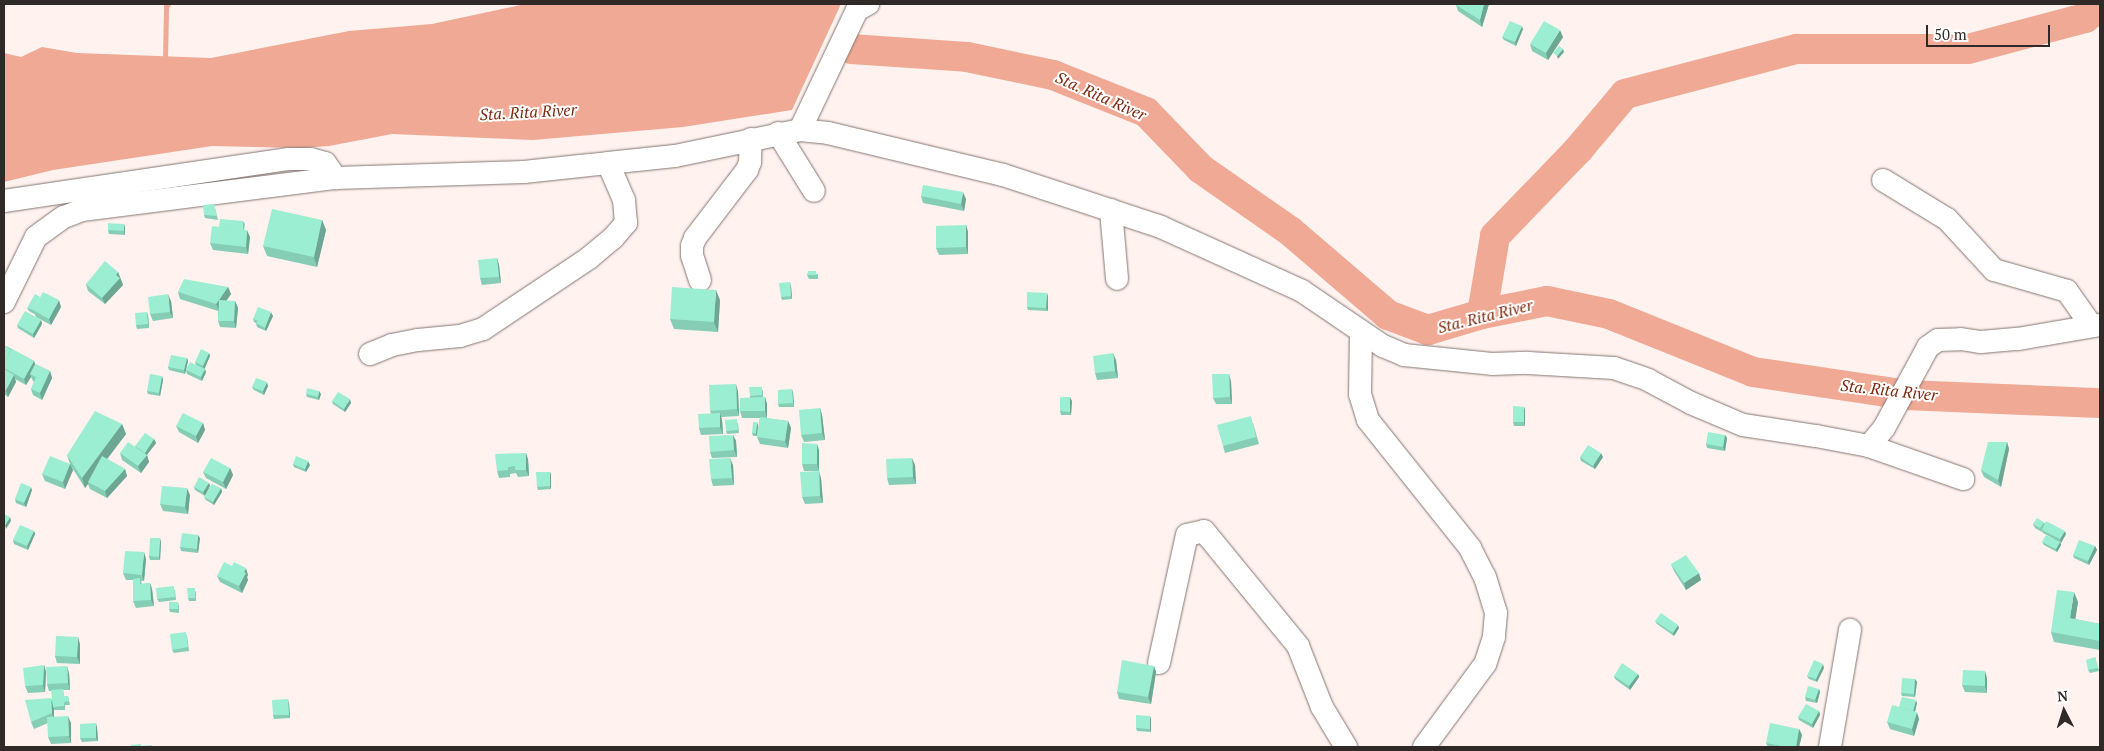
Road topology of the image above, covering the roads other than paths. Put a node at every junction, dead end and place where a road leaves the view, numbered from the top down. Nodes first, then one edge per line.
1 (868, 4) edge
2 (800, 130) junction
3 (778, 133) junction
4 (751, 139) junction
5 (608, 163) junction
6 (336, 178) junction
7 (1884, 180) dead end
8 (814, 191) dead end
9 (4, 201) edge
10 (1112, 210) junction
11 (1117, 279) dead end
12 (700, 280) dead end
13 (4, 302) edge
14 (2096, 325) edge
15 (1361, 332) junction
16 (370, 354) dead end
17 (1869, 446) junction
18 (1963, 479) dead end
19 (1850, 630) dead end
20 (1159, 663) dead end
21 (1346, 747) edge
22 (1424, 747) edge
23 (1830, 747) edge

1 - 2 street
2 - 3 street
2 - 10 street
3 - 4 street
3 - 8 street
4 - 5 street
4 - 12 street
5 - 6 street
5 - 16 street
6 - 9 street
6 - 13 street
7 - 14 street
10 - 11 street
10 - 15 street
14 - 17 street
15 - 17 street
15 - 22 street
17 - 18 street
19 - 23 street
20 - 21 street

